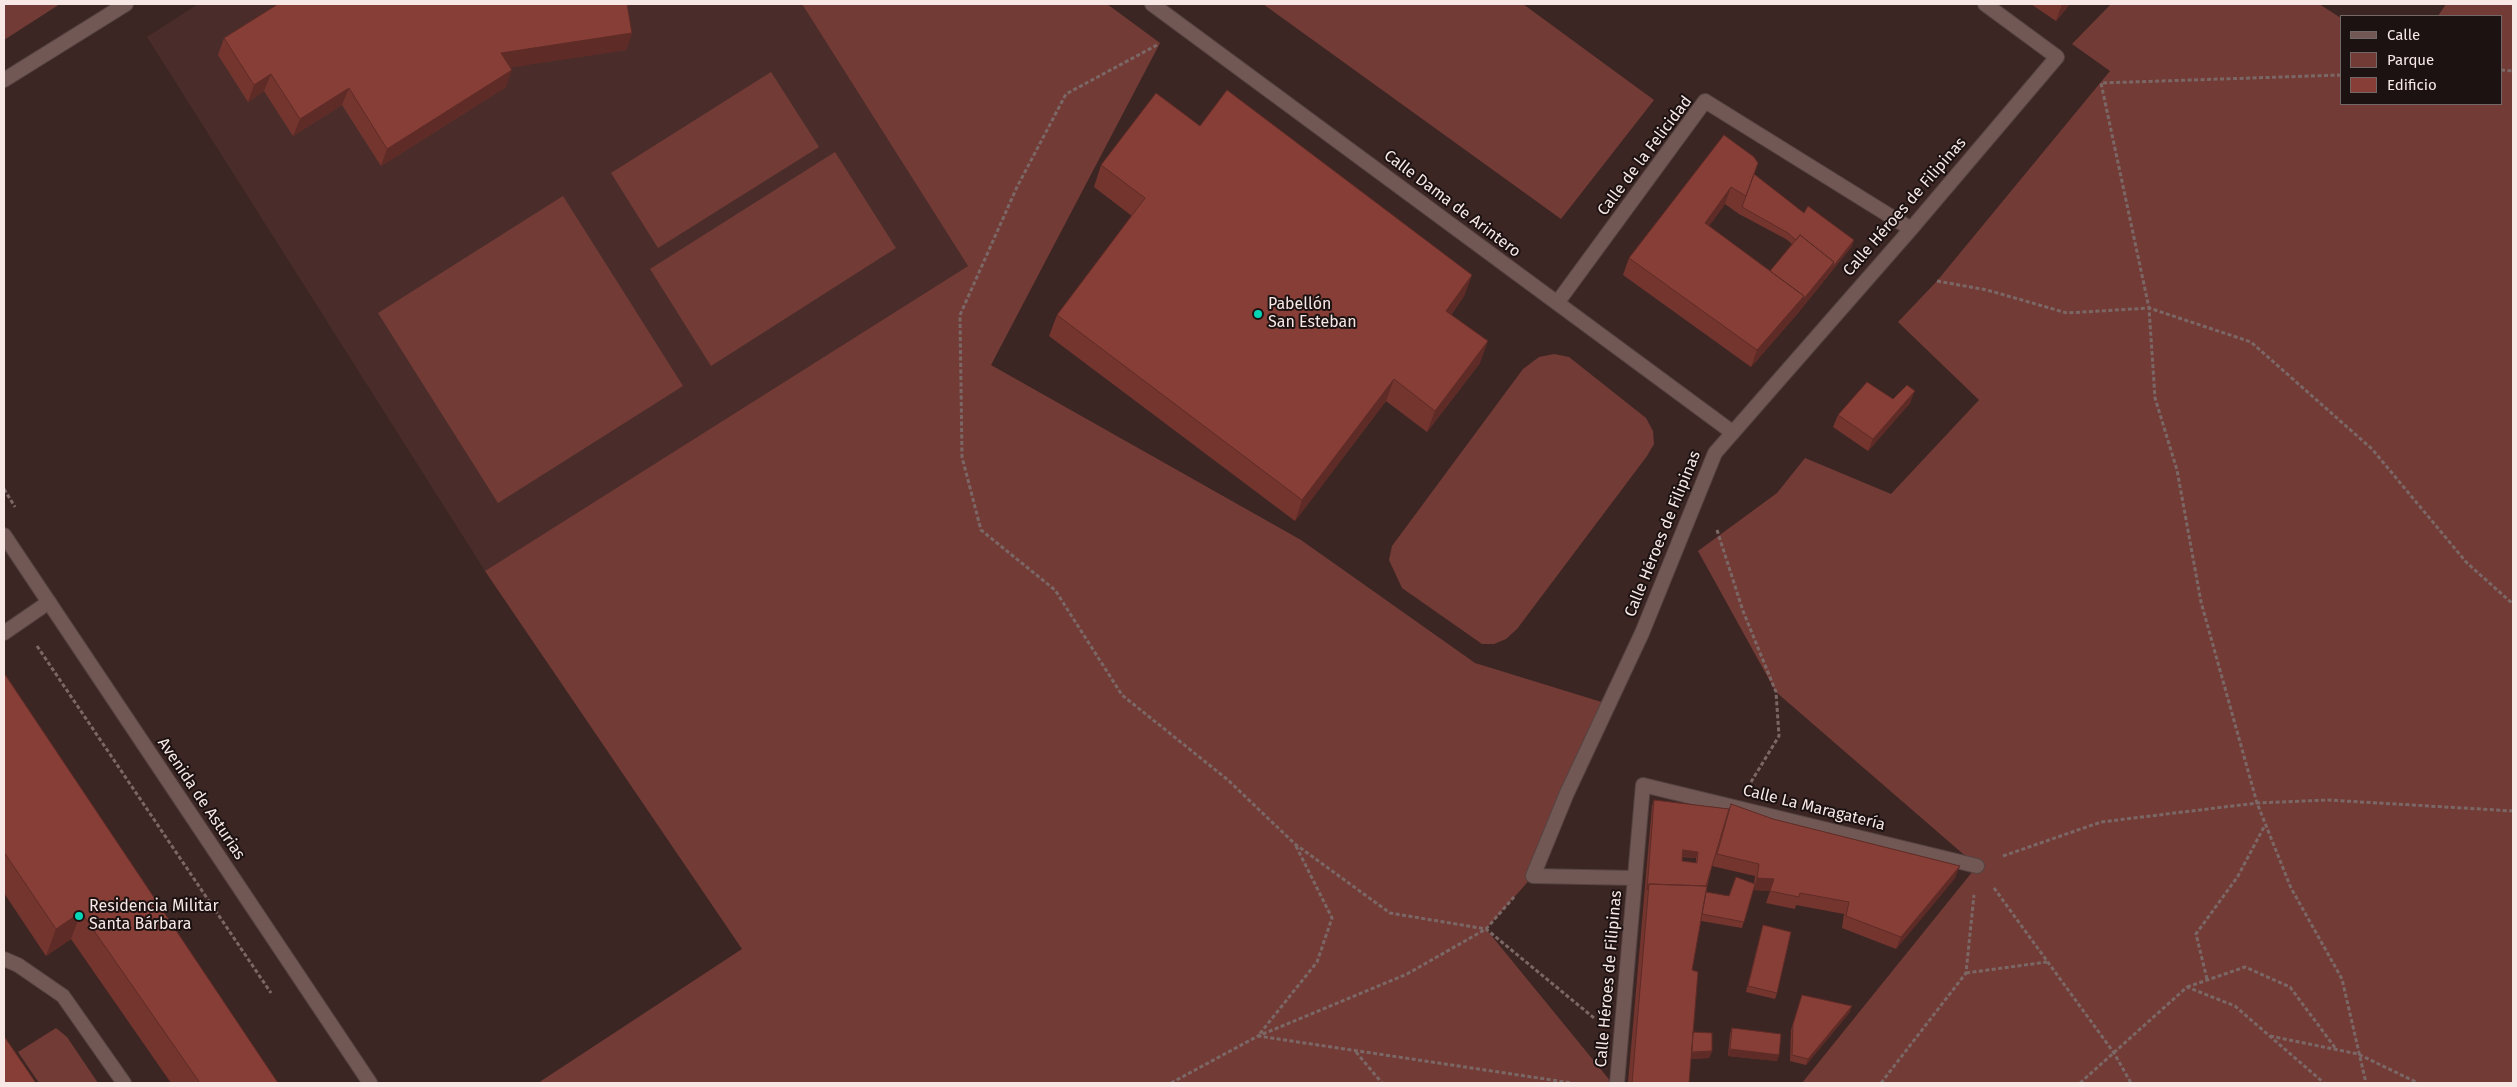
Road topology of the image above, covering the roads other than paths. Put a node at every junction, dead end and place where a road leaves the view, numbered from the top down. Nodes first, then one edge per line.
1 (126, 4) edge
2 (1152, 4) edge
3 (1985, 4) edge
4 (4, 80) edge
5 (1911, 229) junction
6 (1557, 303) junction
7 (1732, 432) junction
8 (4, 534) edge
9 (49, 602) junction
10 (4, 632) edge
11 (1642, 786) joint
12 (1977, 866) road end
13 (1635, 878) junction
14 (4, 959) edge
15 (124, 1083) edge
16 (370, 1083) edge
17 (1618, 1083) edge

1 - 4 street
2 - 6 street, Calle Dama de Arintero
3 - 5 street, Calle Héroes de Filipinas
5 - 6 street, Calle de la Felicidad
5 - 7 street, Calle Héroes de Filipinas
6 - 7 street, Calle Dama de Arintero
7 - 13 street, Calle Héroes de Filipinas
8 - 9 street, Avenida de Asturias
9 - 10 street
9 - 16 street, Avenida de Asturias
11 - 12 street, Calle La Maragatería
11 - 13 street, Calle Héroes de Filipinas
13 - 17 street, Calle Héroes de Filipinas
14 - 15 street

